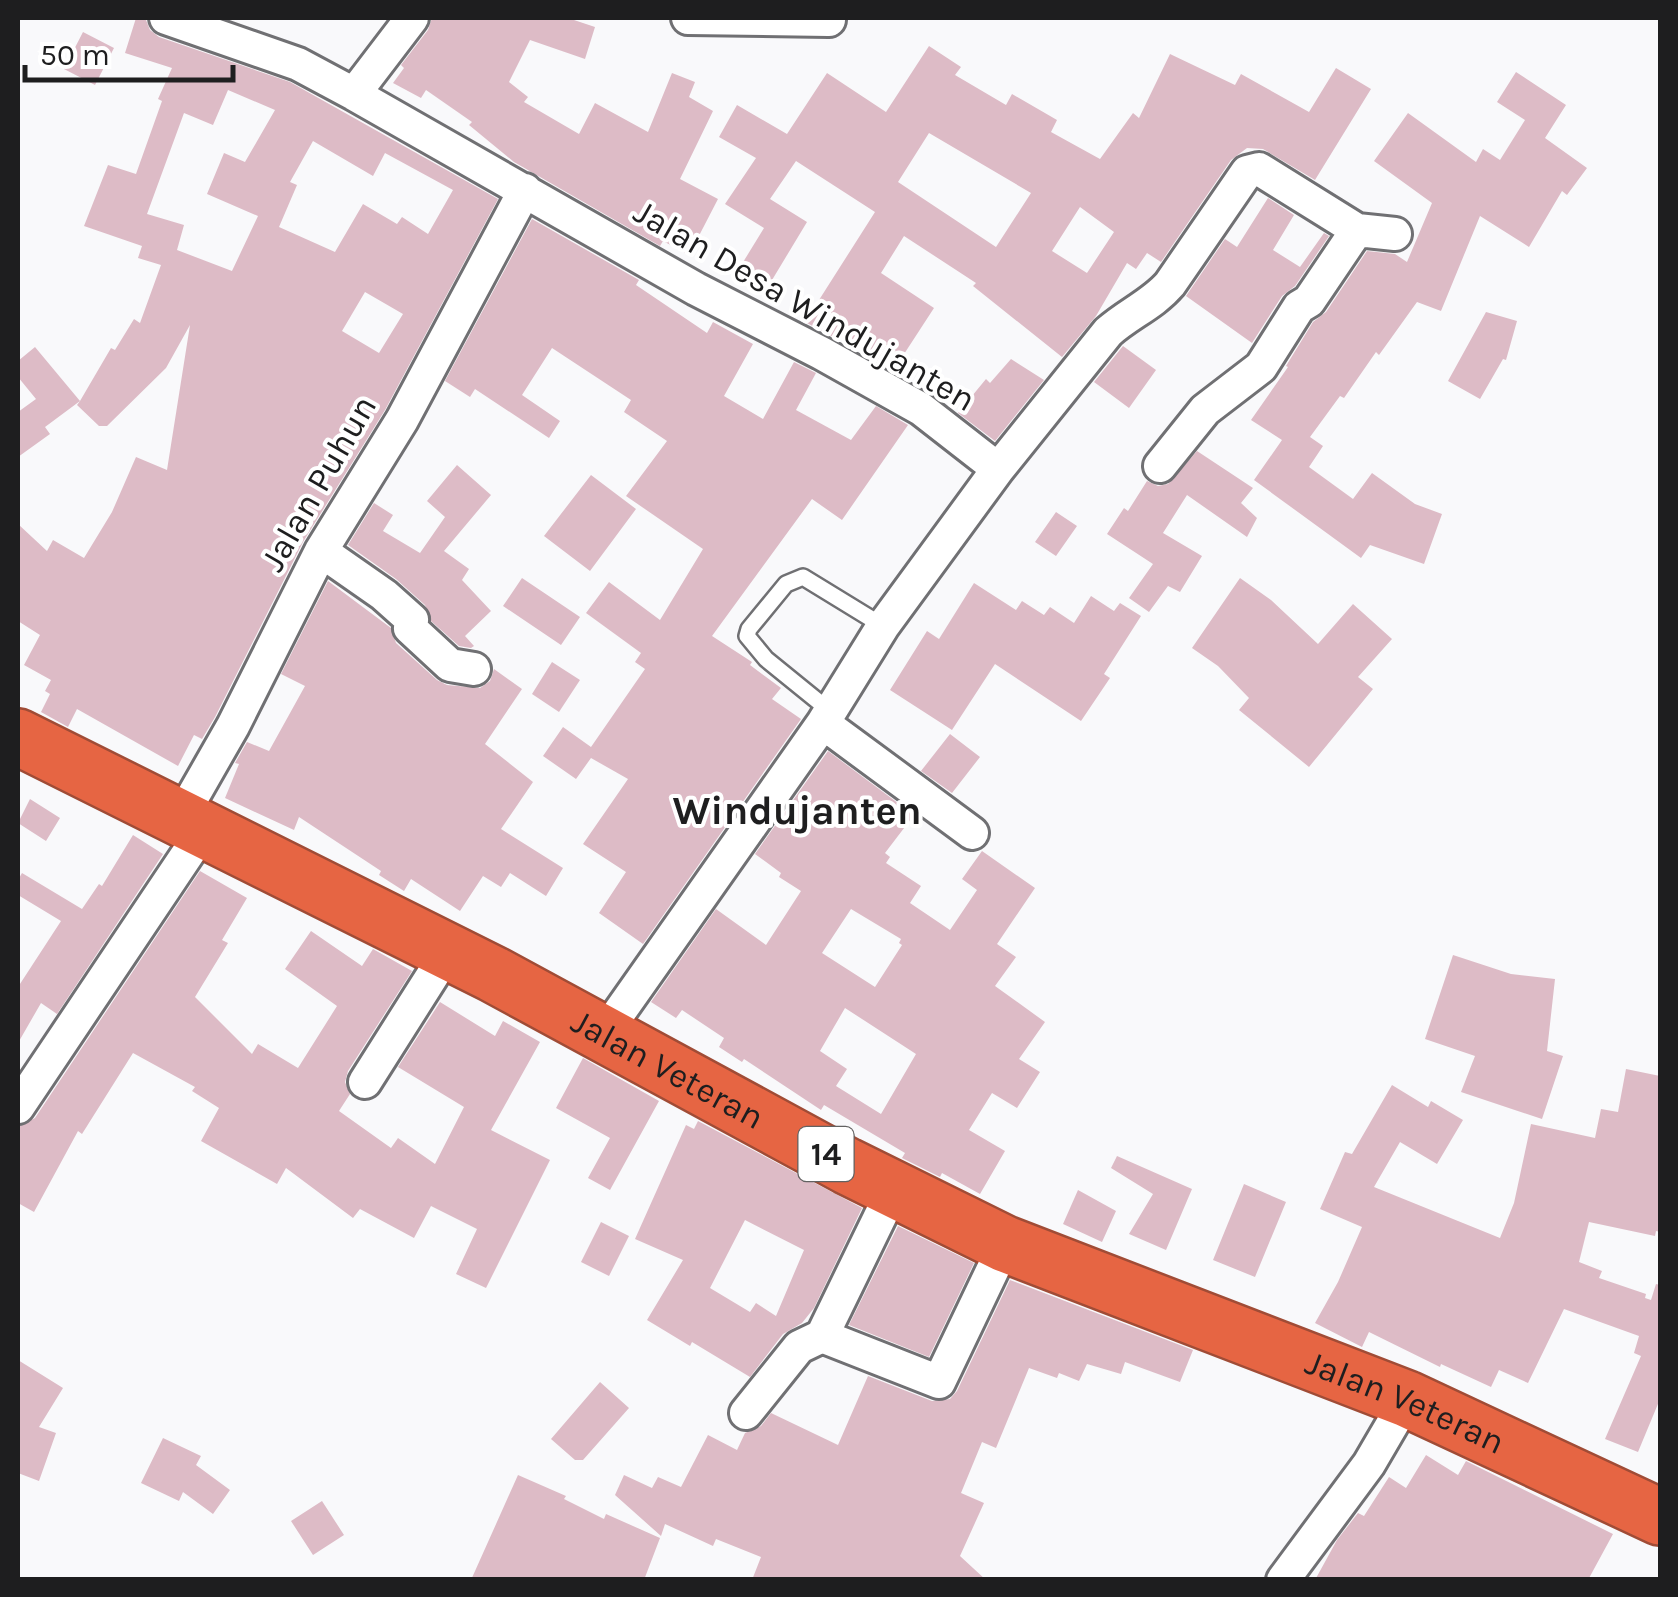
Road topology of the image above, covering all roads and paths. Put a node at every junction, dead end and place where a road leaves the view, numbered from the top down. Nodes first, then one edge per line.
1 (166, 18) edge
2 (412, 18) edge
3 (688, 18) edge
4 (829, 20) edge
5 (354, 94) junction
6 (525, 190) junction
7 (1356, 230) junction
8 (1395, 234) dead end
9 (1160, 466) dead end
10 (998, 470) junction
11 (321, 551) junction
12 (883, 626) junction
13 (474, 669) dead end
14 (826, 717) junction
15 (18, 737) edge
16 (193, 822) junction
17 (972, 833) dead end
18 (448, 951) junction
19 (604, 1034) junction
20 (365, 1082) dead end
21 (18, 1107) edge
22 (894, 1190) junction
23 (1004, 1244) junction
24 (822, 1336) junction
25 (1407, 1399) junction
26 (746, 1413) dead end
27 (1660, 1517) edge
28 (1283, 1580) edge

1 - 5 street, Jalan Desa Windujanten
2 - 5 street
3 - 4 street
5 - 6 street, Jalan Desa Windujanten
6 - 10 street, Jalan Desa Windujanten
6 - 11 street, Jalan Puhun
7 - 8 street
7 - 9 street
7 - 10 street
10 - 12 street
11 - 13 street
11 - 16 street, Jalan Puhun
12 - 14 street
12 - 14 lane
14 - 17 street
14 - 19 street
15 - 16 highway, Jalan Veteran / 14
16 - 18 highway, Jalan Veteran / 14
16 - 21 street, Jalan Puhun
18 - 19 highway, Jalan Veteran / 14
18 - 20 street
19 - 22 highway, Jalan Veteran / 14
22 - 23 highway, Jalan Veteran / 14
22 - 24 street
23 - 24 street
23 - 25 highway, Jalan Veteran / 14
24 - 26 street
25 - 27 highway, Jalan Veteran / 14
25 - 28 street

